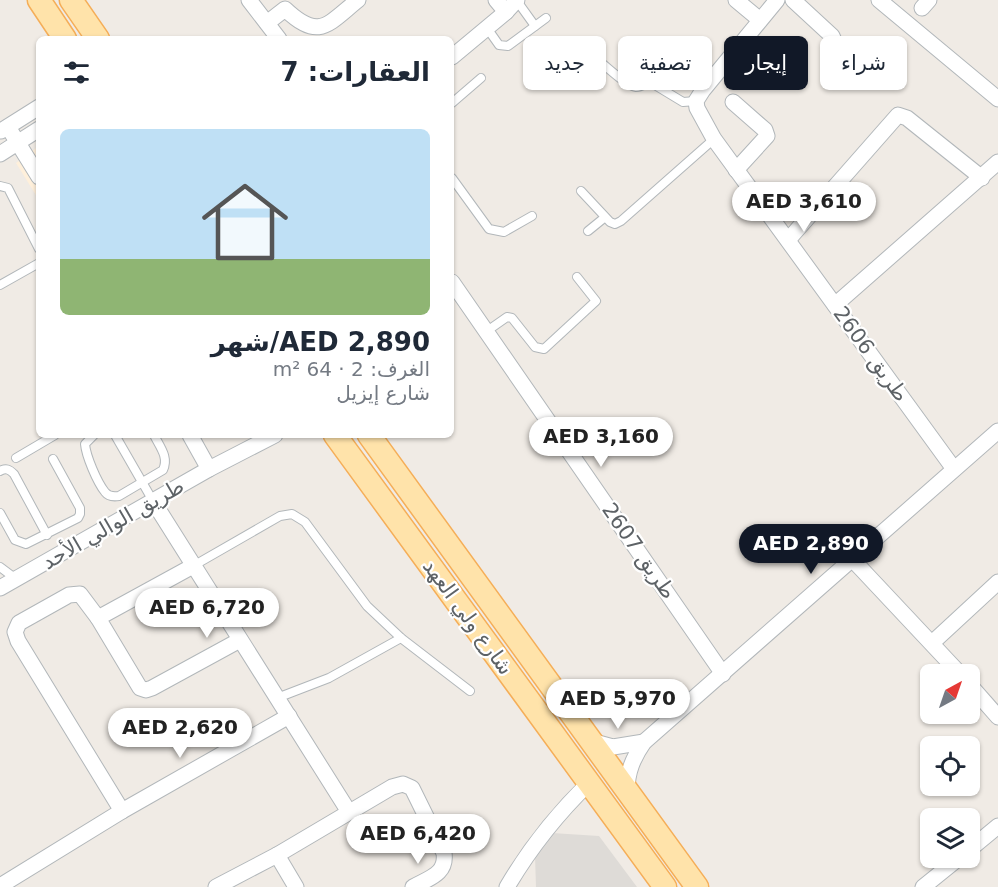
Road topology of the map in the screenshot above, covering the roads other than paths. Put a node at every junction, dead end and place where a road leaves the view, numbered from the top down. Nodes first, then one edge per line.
1 (39, 0) edge
2 (71, 0) edge
3 (249, 0) edge
4 (358, 0) edge
5 (496, 0) edge
6 (736, 0) edge
7 (777, 0) edge
8 (793, 0) edge
9 (879, 0) edge
10 (283, 4) edge
11 (513, 4) edge
12 (546, 18) dead end
13 (760, 20) junction
14 (267, 23) junction
15 (535, 26) junction
16 (487, 28) junction
17 (58, 33) edge
18 (96, 36) edge
19 (277, 36) edge
20 (832, 36) edge
21 (454, 55) edge
22 (606, 67) edge
23 (481, 78) dead end
24 (998, 99) edge
25 (454, 101) edge
26 (696, 101) junction
27 (733, 102) dead end
28 (36, 109) edge
29 (4, 129) edge
30 (36, 131) edge
31 (714, 139) junction
32 (18, 142) junction
33 (0, 154) edge
34 (998, 162) edge
35 (736, 170) junction
36 (36, 172) edge
37 (982, 178) junction
38 (0, 186) edge
39 (454, 188) edge
40 (581, 191) dead end
41 (532, 216) dead end
42 (604, 218) junction
43 (588, 231) dead end
44 (788, 240) junction
45 (36, 243) edge
46 (36, 265) edge
47 (577, 277) dead end
48 (0, 285) edge
49 (454, 285) edge
50 (835, 305) junction
51 (487, 332) junction
52 (998, 431) edge
53 (50, 438) edge
54 (91, 438) edge
55 (117, 438) edge
56 (155, 438) edge
57 (192, 438) edge
58 (269, 438) edge
59 (337, 438) edge
60 (371, 438) edge
61 (16, 458) dead end
62 (52, 459) dead end
63 (209, 469) junction
64 (954, 469) junction
65 (0, 471) edge
66 (141, 484) junction
67 (153, 501) junction
68 (0, 513) edge
69 (47, 535) junction
70 (854, 560) junction
71 (194, 566) junction
72 (0, 567) edge
73 (16, 579) junction
74 (998, 582) edge
75 (0, 588) edge
76 (98, 618) junction
77 (401, 638) junction
78 (240, 640) junction
79 (932, 643) junction
80 (951, 664) edge
81 (723, 674) junction
82 (470, 691) dead end
83 (980, 697) edge
84 (277, 698) junction
85 (289, 716) junction
86 (998, 717) edge
87 (590, 740) junction
88 (644, 742) junction
89 (610, 769) junction
90 (590, 783) junction
91 (627, 791) junction
92 (122, 811) junction
93 (350, 812) junction
94 (998, 826) edge
95 (980, 841) edge
96 (277, 855) junction
97 (947, 868) edge
98 (0, 886) edge
99 (216, 887) edge
100 (296, 887) edge
101 (413, 887) edge
102 (507, 887) edge
103 (665, 887) edge
104 (697, 887) edge
105 (923, 887) edge

1 - 17 main road
2 - 18 main road
3 - 14 street
4 - 10 street
5 - 11 street
6 - 13 street
7 - 13 street
8 - 20 street
9 - 24 street
10 - 14 street
11 - 15 lane
11 - 16 street
12 - 15 lane
13 - 26 street
14 - 19 street
15 - 16 lane
16 - 21 street
22 - 26 lane
23 - 25 lane
26 - 31 street, طريق 2606
27 - 35 street
28 - 29 street
29 - 32 street
30 - 32 street
31 - 35 street, طريق 2606
31 - 42 lane
32 - 33 street
32 - 36 street
34 - 37 street
35 - 44 street, طريق 2606
37 - 44 street
37 - 50 street
38 - 45 lane
39 - 41 lane
40 - 42 lane
42 - 43 lane
44 - 50 street, طريق 2606
46 - 48 lane
47 - 51 lane
49 - 51 street, طريق 2607
50 - 64 street, طريق 2606
51 - 81 street, طريق 2607
52 - 64 street
53 - 61 lane
54 - 66 lane
55 - 66 lane
56 - 66 lane
57 - 63 street, طريق الوالي الأحد
58 - 63 street, طريق الوالي الأحد
59 - 90 main road, شارع ولي العهد
60 - 87 main road, شارع ولي العهد
62 - 69 lane
63 - 67 street, طريق الوالي الأحد
64 - 70 street
65 - 69 lane
66 - 67 lane
67 - 71 street
67 - 73 street, طريق الوالي الأحد
68 - 69 lane
70 - 79 street
70 - 81 street
71 - 76 street
71 - 77 lane
71 - 78 street
72 - 73 lane
73 - 75 street, طريق الوالي الأحد
74 - 79 street
76 - 78 street
76 - 92 street
77 - 82 lane
77 - 84 lane
78 - 84 street
79 - 80 street
81 - 88 street
83 - 86 street
84 - 85 street
85 - 92 street
85 - 93 street
87 - 88 street
87 - 89 main road, شارع ولي العهد
88 - 91 street
89 - 90 main road
89 - 91 main road, شارع ولي العهد
90 - 102 street
90 - 103 main road, شارع ولي العهد
91 - 104 main road, شارع ولي العهد
92 - 98 street
93 - 96 street
93 - 101 street
94 - 95 street
96 - 99 street
96 - 100 street
97 - 105 street

